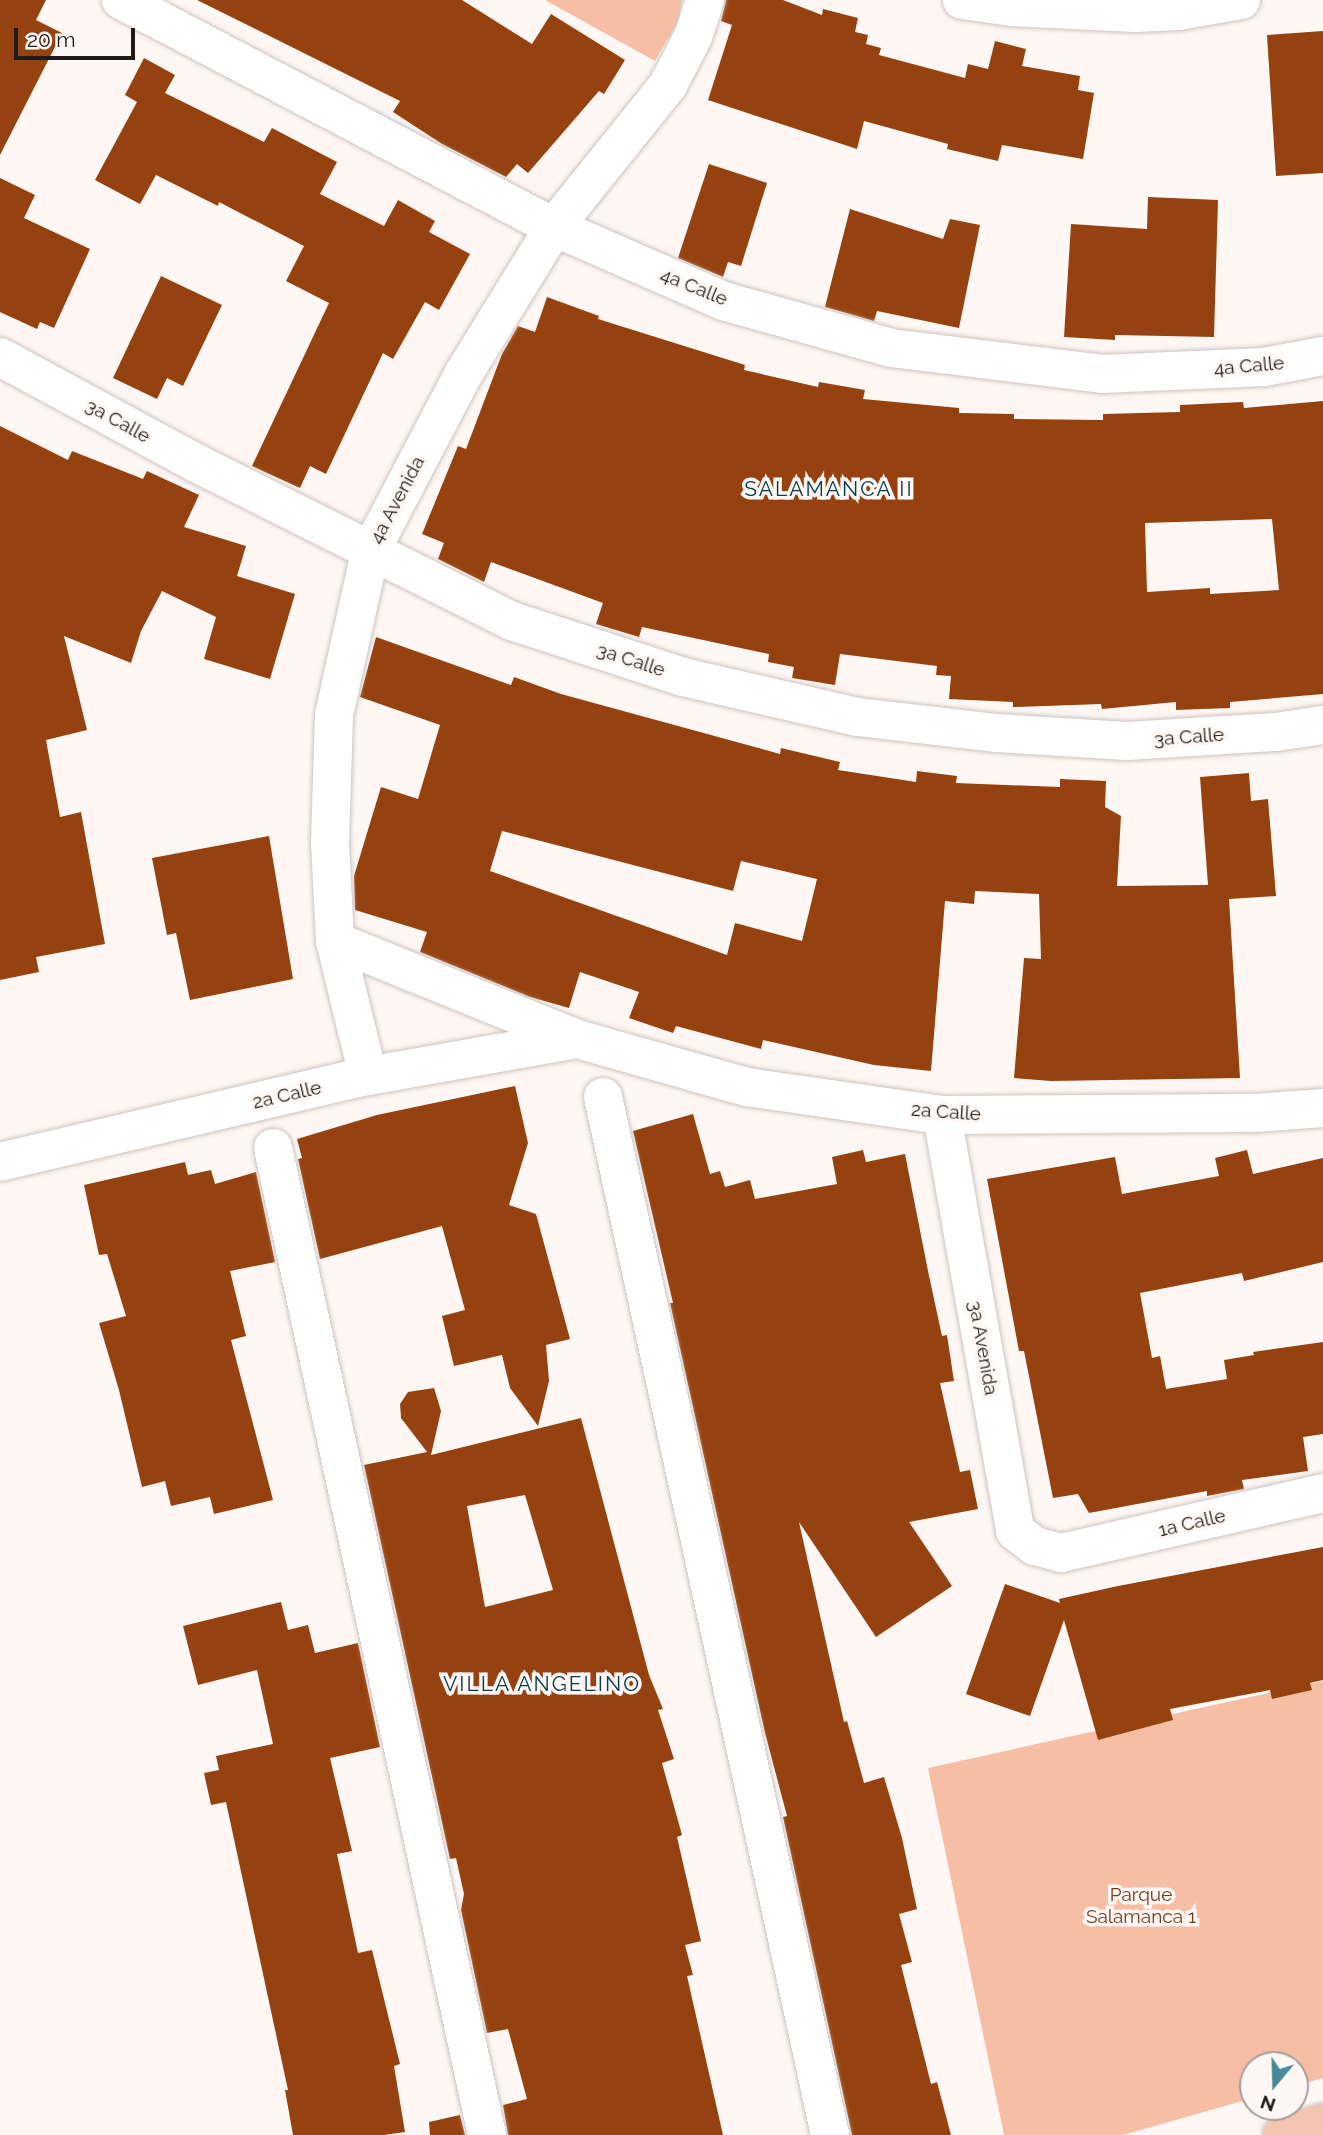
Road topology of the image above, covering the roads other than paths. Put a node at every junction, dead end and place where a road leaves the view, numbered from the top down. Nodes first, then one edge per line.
1 (121, 0) edge
2 (705, 0) edge
3 (962, 0) edge
4 (1241, 0) edge
5 (554, 227) junction
6 (1323, 356) edge
7 (0, 357) edge
8 (370, 552) junction
9 (1323, 724) edge
10 (335, 941) junction
11 (577, 1039) junction
12 (368, 1076) junction
13 (603, 1097) dead end
14 (1323, 1108) edge
15 (942, 1115) junction
16 (273, 1148) dead end
17 (0, 1162) edge
18 (1323, 1493) edge
19 (1061, 1553) joint
20 (1323, 2123) edge
21 (487, 2135) edge
22 (830, 2135) edge
23 (1282, 2135) edge

1 - 5 street, 4a Calle
2 - 5 street, 4a Avenida
3 - 4 street
5 - 6 street, 4a Calle
5 - 8 street, 4a Avenida
7 - 8 street, 3a Calle
8 - 9 street, 3a Calle
8 - 10 street, 4a Avenida
10 - 11 street, 2a Calle
10 - 12 street, 4a Avenida
11 - 12 street, 2a Calle
11 - 15 street, 2a Calle
12 - 17 street, 2a Calle
13 - 22 street
14 - 15 street, 2a Calle
15 - 19 street, 3a Avenida
16 - 21 street
18 - 19 street, 1a Calle
20 - 23 main road

